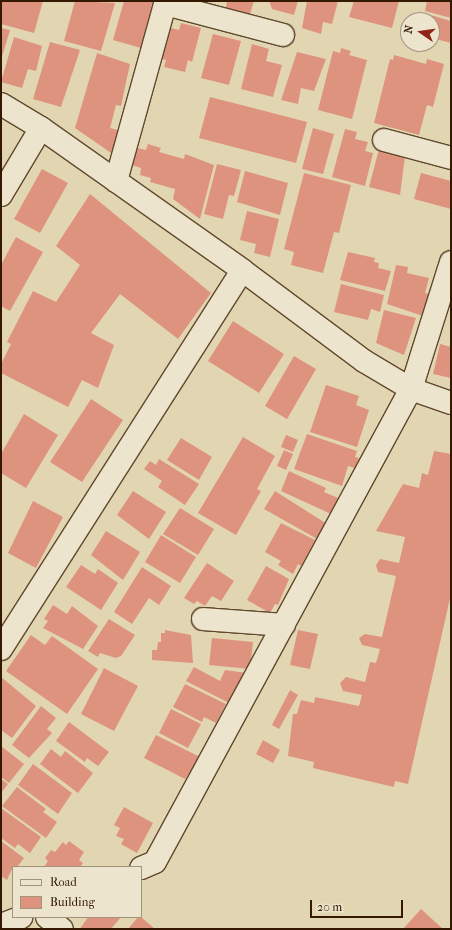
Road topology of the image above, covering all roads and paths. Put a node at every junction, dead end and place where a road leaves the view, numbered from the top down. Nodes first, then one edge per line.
1 (166, 2) edge
2 (283, 35) dead end
3 (1, 104) edge
4 (41, 128) junction
5 (384, 140) dead end
6 (451, 158) edge
7 (116, 181) junction
8 (1, 195) edge
9 (451, 262) edge
10 (242, 270) junction
11 (411, 389) junction
12 (451, 403) edge
13 (203, 619) dead end
14 (284, 625) junction
15 (8, 628) edge
16 (1, 648) edge
17 (142, 868) edge
18 (20, 918) edge
19 (48, 918) edge
20 (1, 926) edge
21 (62, 929) edge

1 - 2 street
1 - 7 street
3 - 4 street
4 - 7 street
4 - 8 street
5 - 6 street
7 - 10 street
9 - 11 street
10 - 11 street
10 - 15 street
11 - 12 street
11 - 14 street
13 - 14 street
14 - 17 street
15 - 16 street
18 - 20 street
19 - 21 street

